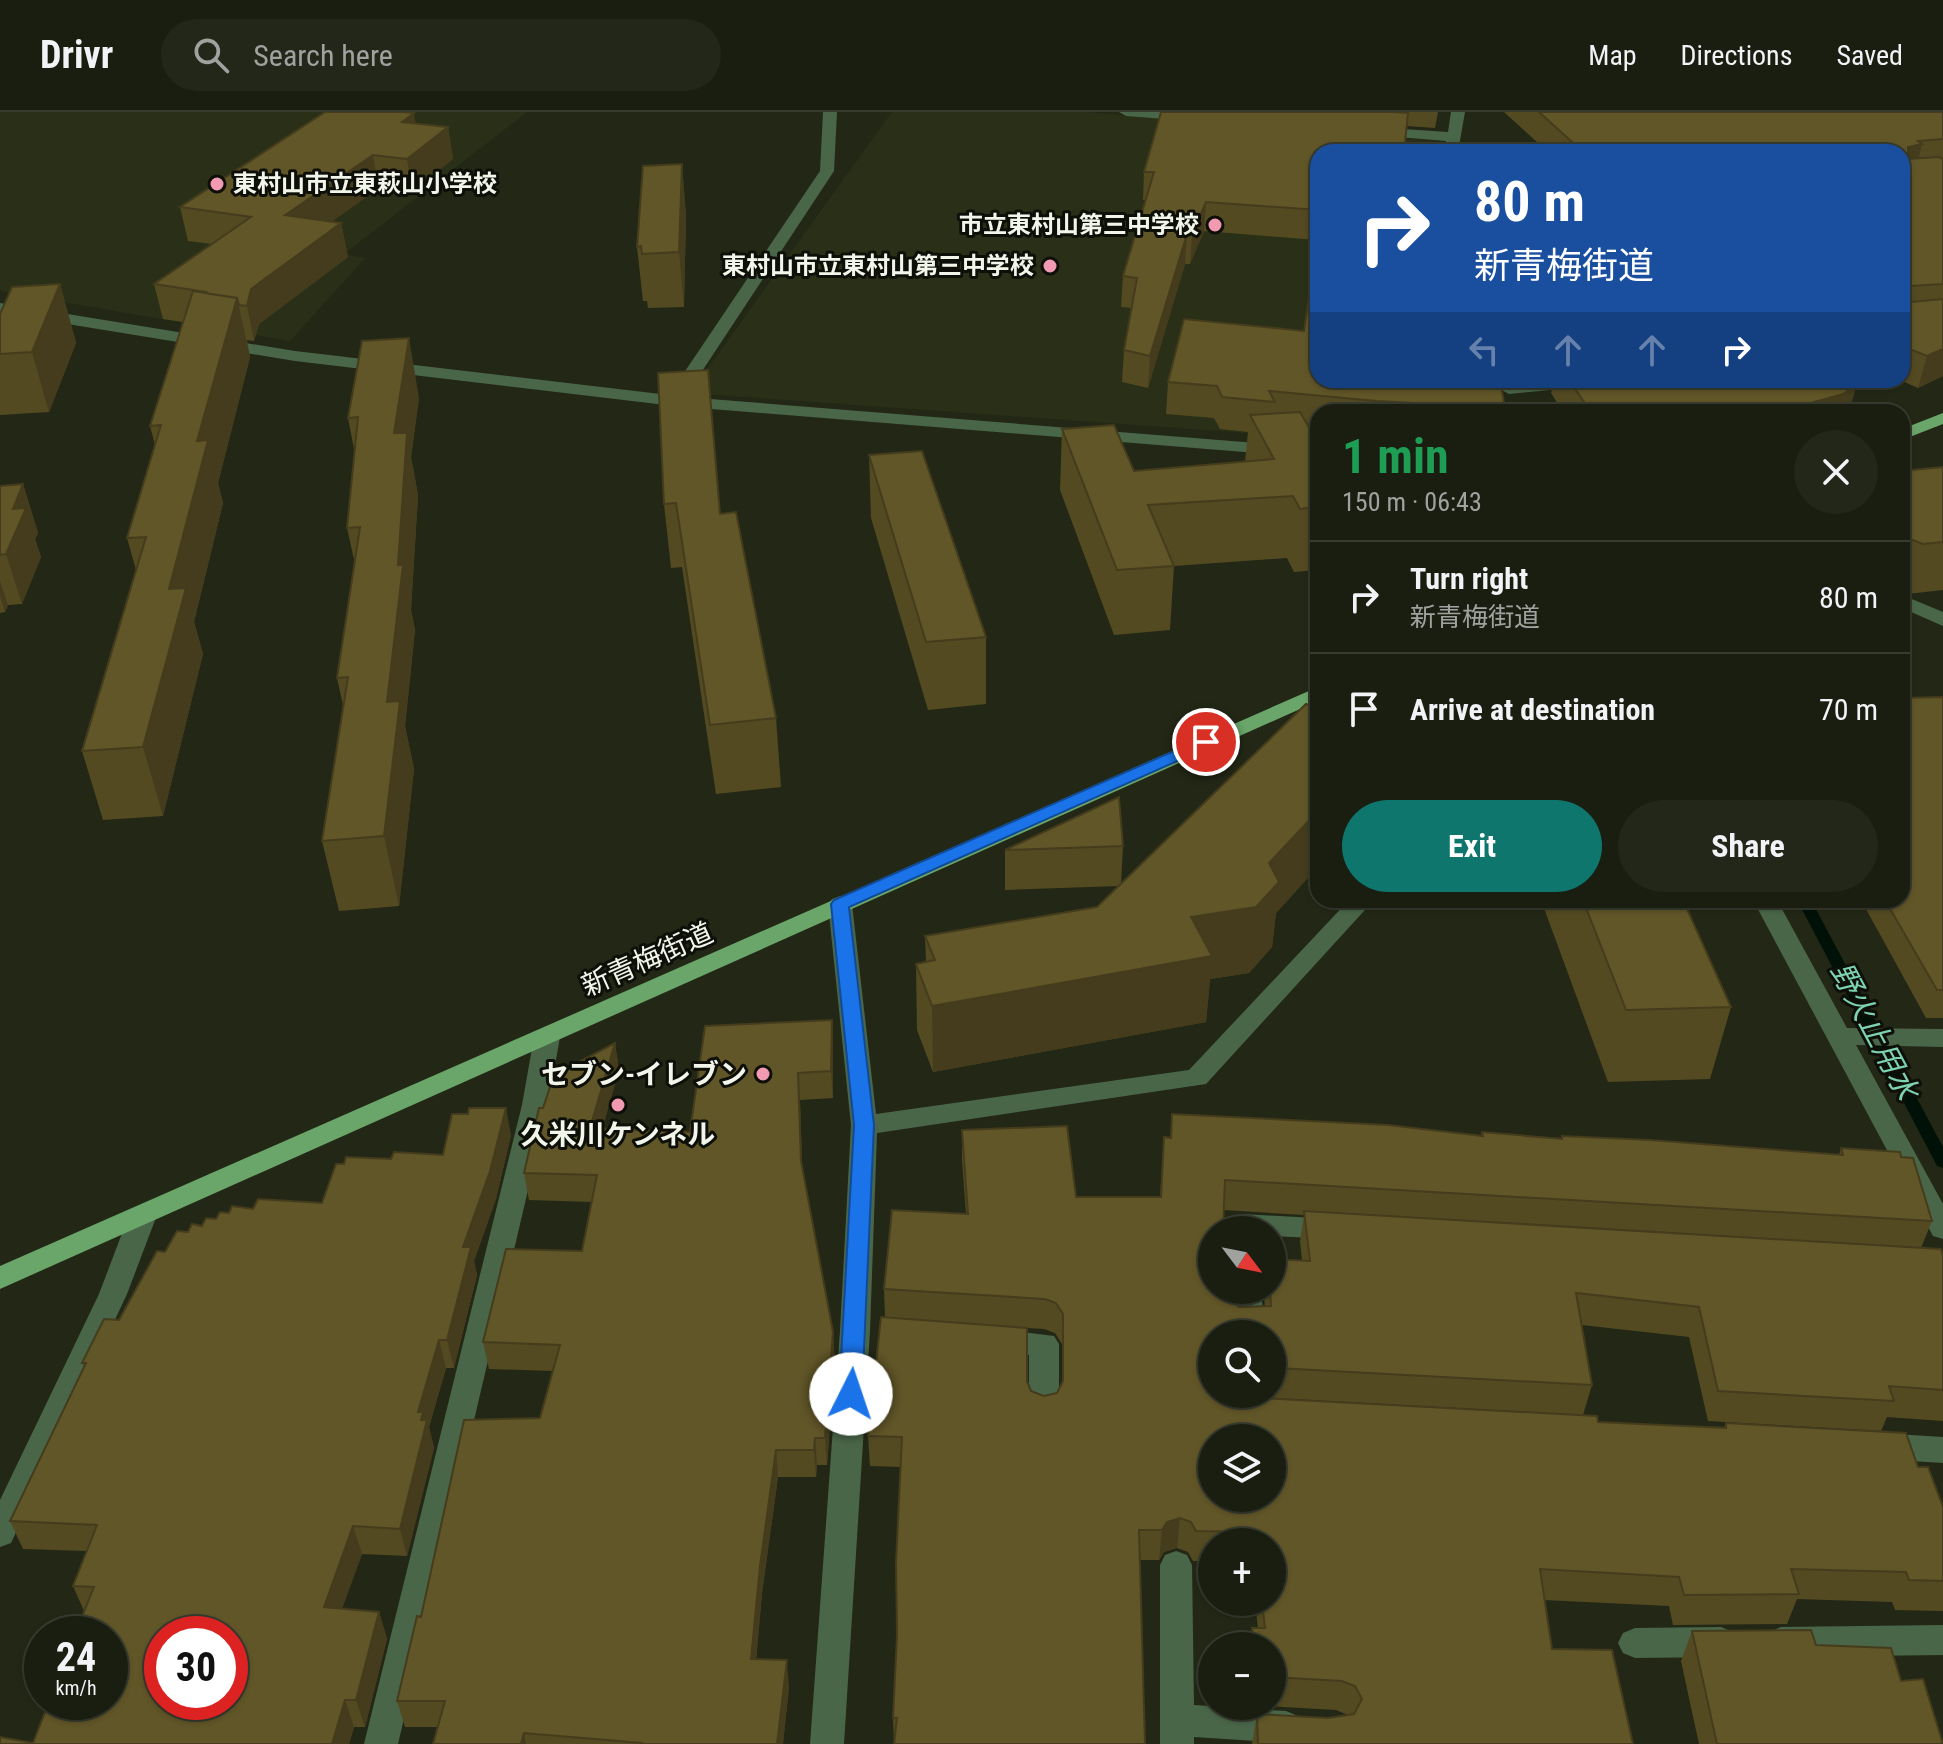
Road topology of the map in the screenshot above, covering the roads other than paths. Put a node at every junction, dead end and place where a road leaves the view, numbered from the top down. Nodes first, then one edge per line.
1 (830, 112) edge
2 (1126, 112) edge
3 (1458, 112) edge
4 (1204, 118) edge
5 (1360, 130) edge
6 (1446, 144) edge
7 (1452, 144) edge
8 (0, 308) edge
9 (674, 401) junction
10 (1940, 422) edge
11 (1910, 432) edge
12 (1310, 452) edge
13 (1910, 604) edge
14 (1943, 605) edge
15 (1943, 620) edge
16 (1310, 697) edge
17 (840, 904) junction
18 (1355, 908) edge
19 (1770, 908) edge
20 (1846, 1036) junction
21 (547, 1037) junction
22 (1943, 1038) edge
23 (864, 1125) junction
24 (1935, 1202) edge
25 (143, 1215) junction
26 (1286, 1227) edge
27 (1943, 1229) edge
28 (1354, 1231) edge
29 (0, 1278) edge
30 (855, 1331) junction
31 (887, 1333) edge
32 (965, 1339) edge
33 (1044, 1411) edge
34 (1849, 1445) edge
35 (1943, 1450) edge
36 (0, 1533) edge
37 (1176, 1565) dead end
38 (1943, 1640) edge
39 (1635, 1643) dead end
40 (1320, 1728) edge
41 (1177, 1732) edge
42 (381, 1744) edge
43 (827, 1744) edge

1 - 9 street
2 - 4 street
3 - 7 street
5 - 6 street
8 - 9 street
9 - 12 street
10 - 11 main road
13 - 14 street
13 - 15 street
16 - 17 main road, 新青梅街道
17 - 21 main road, 新青梅街道
17 - 23 street
18 - 23 street
19 - 20 street
20 - 22 street
20 - 24 street
21 - 25 main road, 新青梅街道
21 - 42 street
23 - 30 street
24 - 27 street
25 - 29 main road, 新青梅街道
25 - 36 street
26 - 28 street
30 - 31 street
30 - 43 street
32 - 33 street
34 - 35 street
37 - 41 street
38 - 39 street
40 - 41 street

